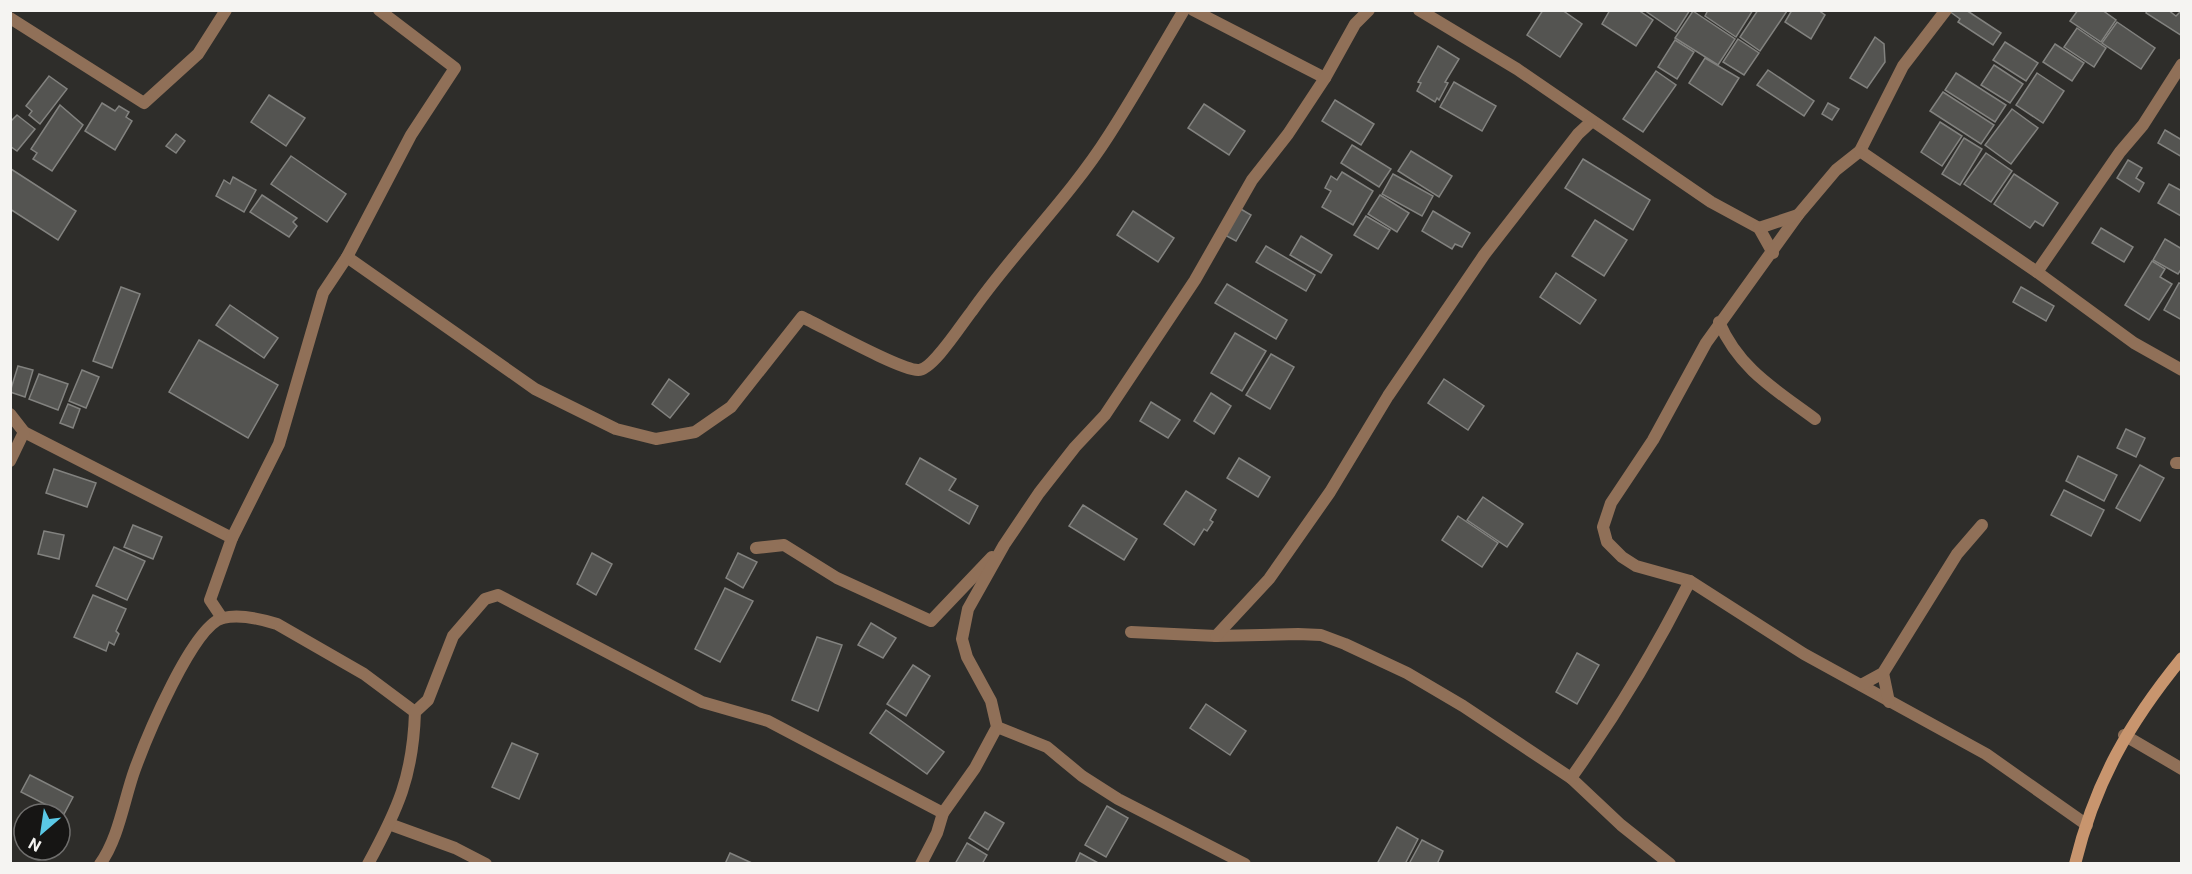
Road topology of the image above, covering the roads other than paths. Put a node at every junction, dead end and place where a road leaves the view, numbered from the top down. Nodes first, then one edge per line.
1 (226, 10) edge
2 (379, 10) edge
3 (1184, 10) edge
4 (1193, 10) edge
5 (1369, 10) edge
6 (1419, 10) edge
7 (1946, 10) edge
8 (10, 18) edge
9 (2181, 64) edge
10 (1325, 78) junction
11 (1592, 121) junction
12 (1860, 151) junction
13 (1798, 215) junction
14 (1759, 228) junction
15 (1773, 253) junction
16 (347, 256) junction
17 (2037, 272) junction
18 (1719, 322) junction
19 (1706, 343) junction
20 (1729, 346) junction
21 (2181, 370) edge
22 (10, 414) edge
23 (1815, 419) dead end
24 (24, 432) junction
25 (10, 461) edge
26 (1982, 525) dead end
27 (232, 538) junction
28 (1004, 545) junction
29 (756, 548) dead end
30 (1690, 581) junction
31 (222, 618) junction
32 (1131, 632) dead end
33 (1216, 636) junction
34 (2181, 658) edge
35 (1883, 673) junction
36 (1861, 685) junction
37 (1889, 702) junction
38 (415, 712) junction
39 (997, 727) junction
40 (2124, 735) junction
41 (2181, 769) edge
42 (1571, 778) junction
43 (943, 813) junction
44 (389, 824) junction
45 (2087, 825) junction
46 (100, 864) edge
47 (368, 864) edge
48 (486, 864) edge
49 (921, 864) edge
50 (1245, 864) edge
51 (1670, 864) edge
52 (2075, 864) edge

1 - 8 street
2 - 16 street
3 - 16 street
4 - 10 street
5 - 10 street
6 - 11 street
7 - 12 street
9 - 17 street
10 - 28 street
11 - 14 street
11 - 33 street
12 - 13 street
12 - 17 street
13 - 14 street
13 - 15 street
14 - 15 street
15 - 18 street
16 - 27 street
17 - 21 street
18 - 19 street
18 - 20 street
19 - 20 street
19 - 30 street
20 - 23 street
22 - 24 street
24 - 25 street
24 - 27 street
26 - 35 street
27 - 31 street
28 - 29 street
28 - 39 street
30 - 36 street
30 - 42 street
31 - 38 street
31 - 46 street
32 - 33 street
33 - 42 street
34 - 40 street
35 - 36 street
35 - 37 street
36 - 37 street
37 - 45 street
38 - 43 street
38 - 44 street
39 - 43 street
39 - 50 street
40 - 41 street
40 - 45 street
42 - 51 street
43 - 49 street
44 - 47 street
44 - 48 street
45 - 52 street

